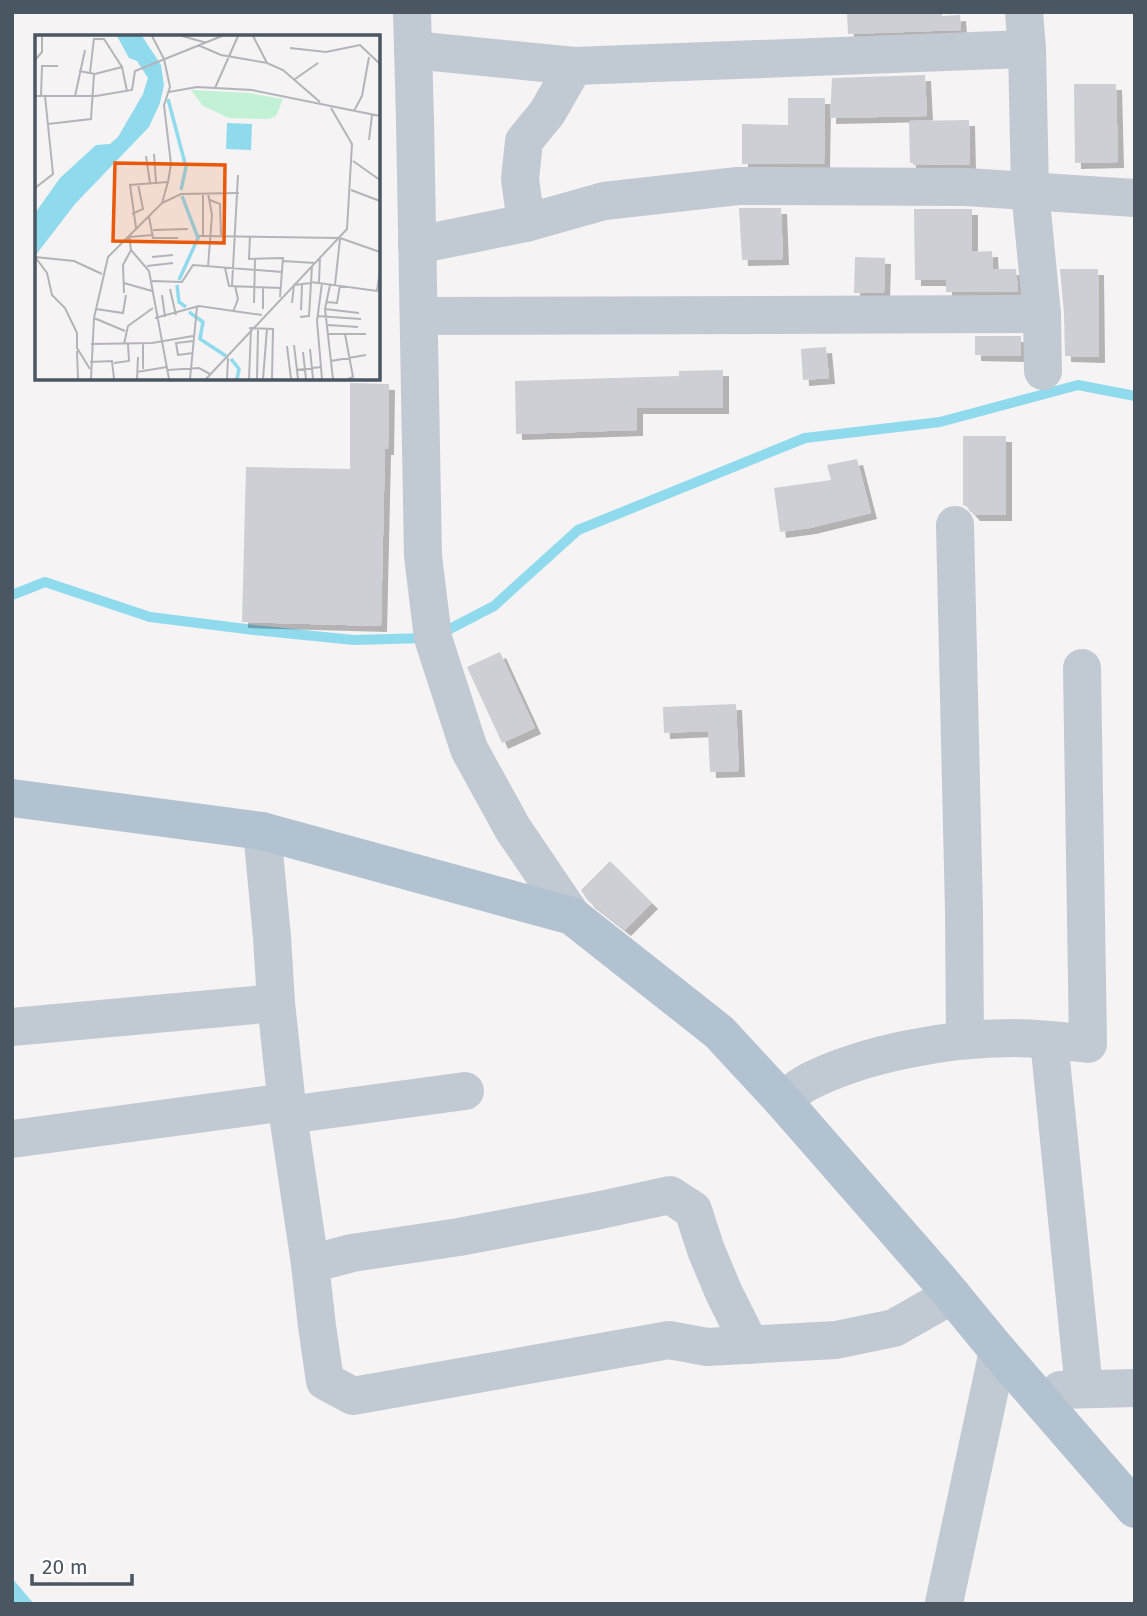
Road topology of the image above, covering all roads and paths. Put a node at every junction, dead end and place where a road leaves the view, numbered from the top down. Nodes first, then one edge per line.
1 (412, 12) edge
2 (1026, 30) edge
3 (413, 50) junction
4 (574, 66) junction
5 (1030, 191) junction
6 (1135, 198) edge
7 (526, 223) junction
8 (417, 245) junction
9 (1042, 314) junction
10 (419, 316) junction
11 (1043, 371) dead end
12 (955, 525) dead end
13 (1082, 668) dead end
14 (12, 799) edge
15 (262, 831) junction
16 (572, 916) junction
17 (276, 1003) junction
18 (12, 1027) edge
19 (965, 1040) junction
20 (1049, 1040) junction
21 (465, 1091) dead end
22 (782, 1100) junction
23 (287, 1109) junction
24 (12, 1139) edge
25 (310, 1265) junction
26 (951, 1295) junction
27 (750, 1345) junction
28 (998, 1350) junction
29 (1135, 1388) edge
30 (1084, 1389) junction
31 (1033, 1391) junction
32 (1135, 1509) edge
33 (944, 1603) edge

1 - 3 street
2 - 4 street
2 - 5 street
3 - 4 street
3 - 8 street
4 - 7 street
5 - 6 street
5 - 7 street
5 - 9 street
7 - 8 street
8 - 10 street
9 - 10 street
9 - 11 street
10 - 16 street
12 - 19 street
13 - 20 street
14 - 15 main road
15 - 16 main road
15 - 17 street
16 - 22 main road
17 - 18 street
17 - 23 street
19 - 20 street
19 - 22 street
20 - 30 street
21 - 23 street
22 - 26 main road
23 - 24 street
23 - 25 street
25 - 27 street
25 - 27 street
26 - 27 street
26 - 28 main road
28 - 31 main road
28 - 33 street
29 - 30 street
30 - 31 street
31 - 32 main road

